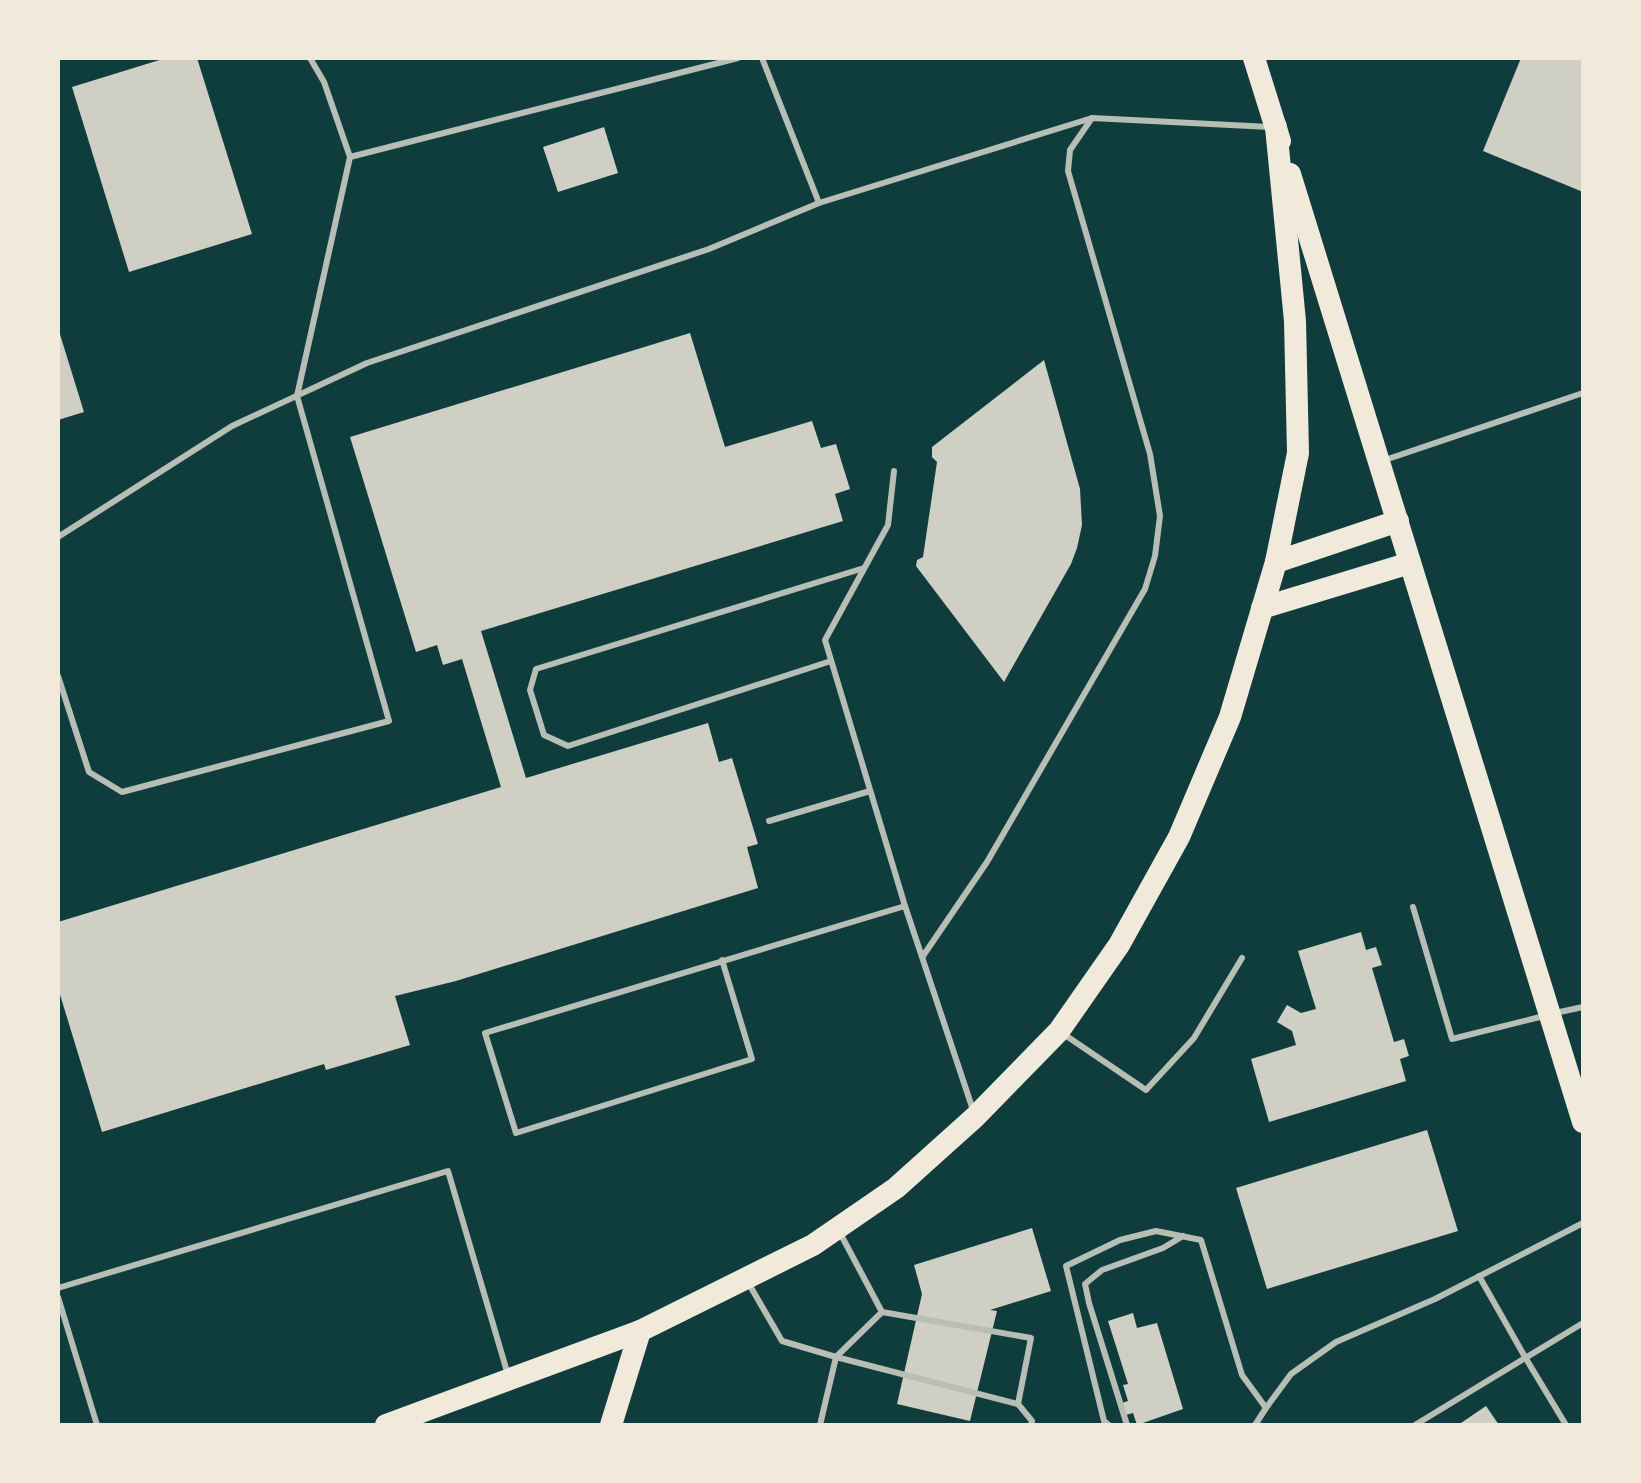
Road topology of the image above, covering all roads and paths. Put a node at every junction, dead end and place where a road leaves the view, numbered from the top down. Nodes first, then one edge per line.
1 (310, 58) edge
2 (738, 58) edge
3 (762, 58) edge
4 (1254, 58) edge
5 (1092, 118) junction
6 (1276, 127) junction
7 (350, 157) junction
8 (819, 203) junction
9 (1583, 393) edge
10 (297, 396) junction
11 (1379, 462) junction
12 (894, 471) dead end
13 (1398, 521) junction
14 (58, 537) edge
15 (1276, 562) junction
16 (1410, 563) junction
17 (864, 568) junction
18 (1262, 608) junction
19 (831, 661) junction
20 (58, 676) edge
21 (870, 791) junction
22 (769, 821) dead end
23 (905, 906) junction
24 (1413, 907) dead end
25 (923, 956) junction
26 (1242, 958) dead end
27 (722, 960) junction
28 (1583, 1007) edge
29 (1550, 1014) junction
30 (1059, 1031) junction
31 (975, 1117) junction
32 (1583, 1122) edge
33 (1583, 1223) edge
34 (837, 1228) junction
35 (1183, 1236) junction
36 (1479, 1276) junction
37 (746, 1278) junction
38 (58, 1288) edge
39 (58, 1297) edge
40 (882, 1312) junction
41 (1583, 1323) edge
42 (640, 1331) junction
43 (836, 1357) junction
44 (1525, 1357) junction
45 (510, 1379) junction
46 (1018, 1404) junction
47 (1266, 1408) junction
48 (97, 1425) edge
49 (386, 1425) edge
50 (611, 1425) edge
51 (820, 1425) edge
52 (1031, 1425) edge
53 (1109, 1425) edge
54 (1127, 1425) edge
55 (1255, 1425) edge
56 (1415, 1425) edge
57 (1566, 1425) edge

1 - 7 lane
2 - 7 lane
3 - 8 lane
4 - 6 highway
5 - 6 lane
5 - 8 lane
5 - 25 lane
6 - 11 highway
6 - 15 highway
7 - 10 lane
8 - 10 lane
9 - 11 lane
10 - 14 lane
10 - 20 lane
11 - 13 highway
12 - 17 lane
13 - 15 highway
13 - 16 highway
15 - 18 highway
16 - 18 highway
16 - 29 highway
17 - 19 lane
17 - 19 lane
18 - 30 highway
19 - 21 lane
21 - 22 lane
21 - 23 lane
23 - 25 lane
23 - 27 lane
24 - 29 lane
25 - 31 lane
26 - 30 lane
27 - 27 lane
28 - 29 lane
29 - 32 highway
30 - 31 highway
31 - 34 highway
33 - 36 lane
34 - 37 highway
34 - 40 lane
35 - 47 lane
35 - 53 lane
35 - 54 lane
36 - 44 lane
36 - 47 lane
37 - 42 highway
37 - 43 lane
38 - 45 lane
39 - 48 lane
40 - 43 lane
40 - 46 lane
41 - 44 lane
42 - 45 highway
42 - 50 highway
43 - 46 lane
43 - 51 lane
44 - 56 lane
44 - 57 lane
45 - 49 highway
46 - 52 lane
47 - 55 lane

